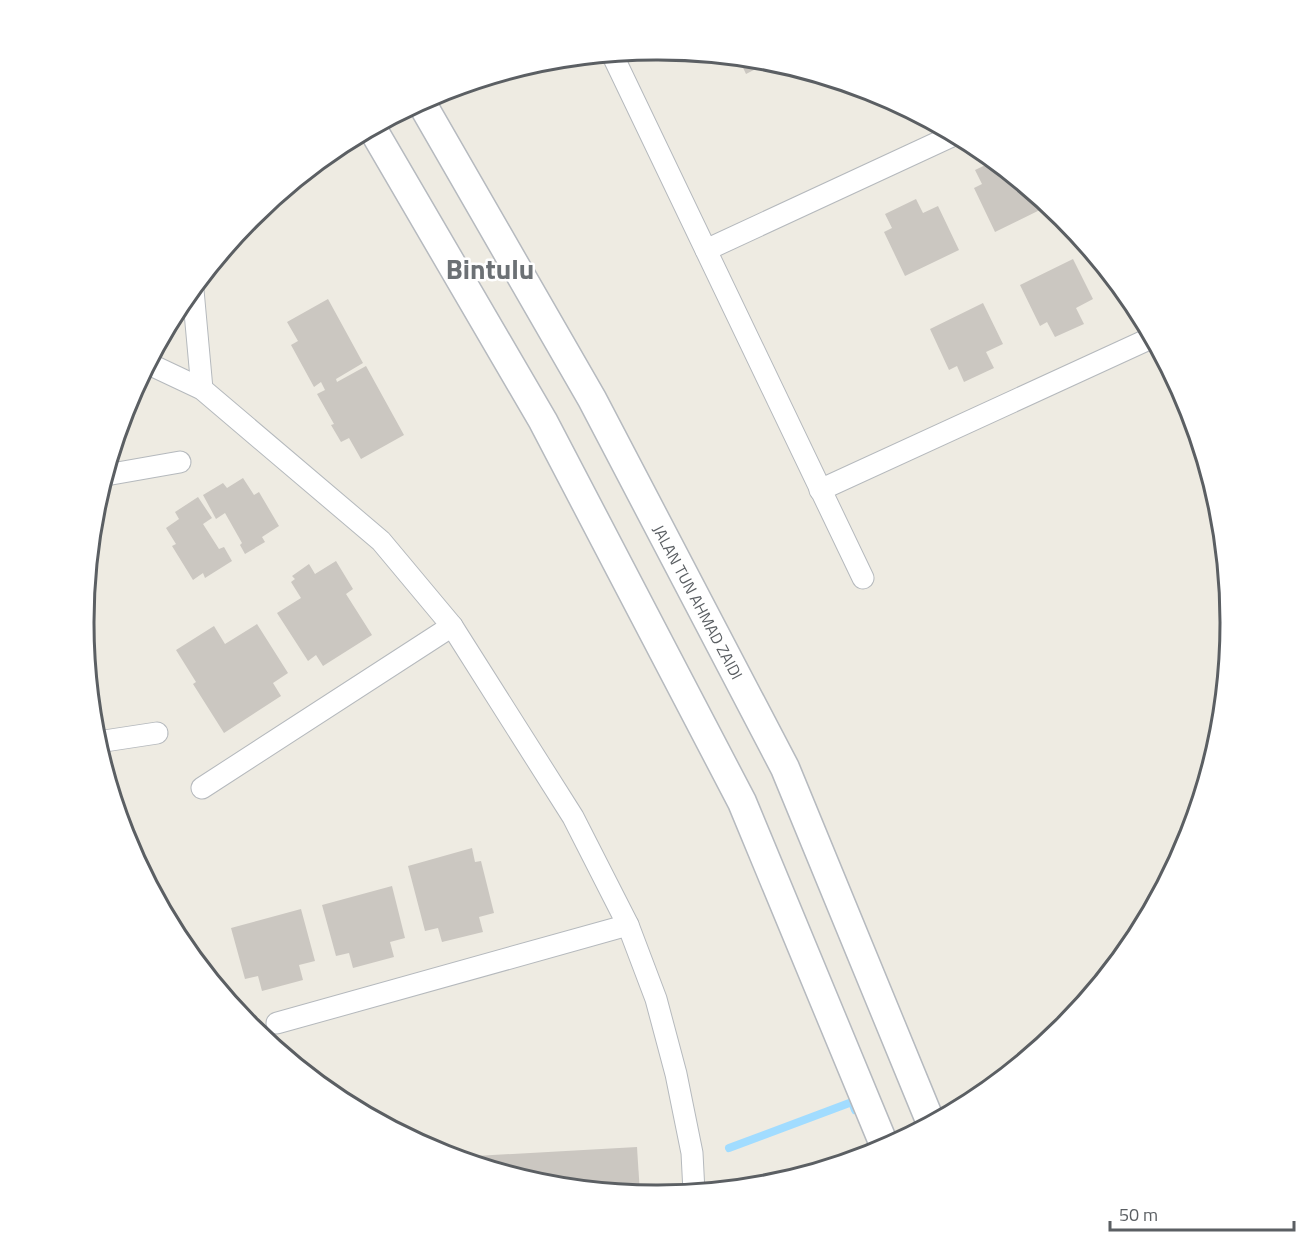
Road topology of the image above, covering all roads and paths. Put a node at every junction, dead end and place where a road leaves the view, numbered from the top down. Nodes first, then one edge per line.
1 (616, 61) edge
2 (426, 110) edge
3 (376, 135) edge
4 (945, 139) edge
5 (706, 250) junction
6 (194, 303) edge
7 (1144, 341) edge
8 (156, 367) edge
9 (202, 389) junction
10 (180, 462) dead end
11 (115, 472) edge
12 (820, 490) junction
13 (863, 578) dead end
14 (452, 626) junction
15 (157, 733) dead end
16 (107, 741) edge
17 (201, 788) dead end
18 (628, 925) junction
19 (277, 1023) dead end
20 (928, 1115) edge
21 (881, 1138) edge
22 (694, 1184) edge

1 - 5 street
2 - 20 main road, JALAN TUN AHMAD ZAIDI
3 - 21 main road
4 - 5 street
5 - 12 street
6 - 9 street
7 - 12 street
8 - 9 street
9 - 14 street
10 - 11 street
12 - 13 street
14 - 17 street
14 - 18 street
15 - 16 street
18 - 19 street
18 - 22 street

